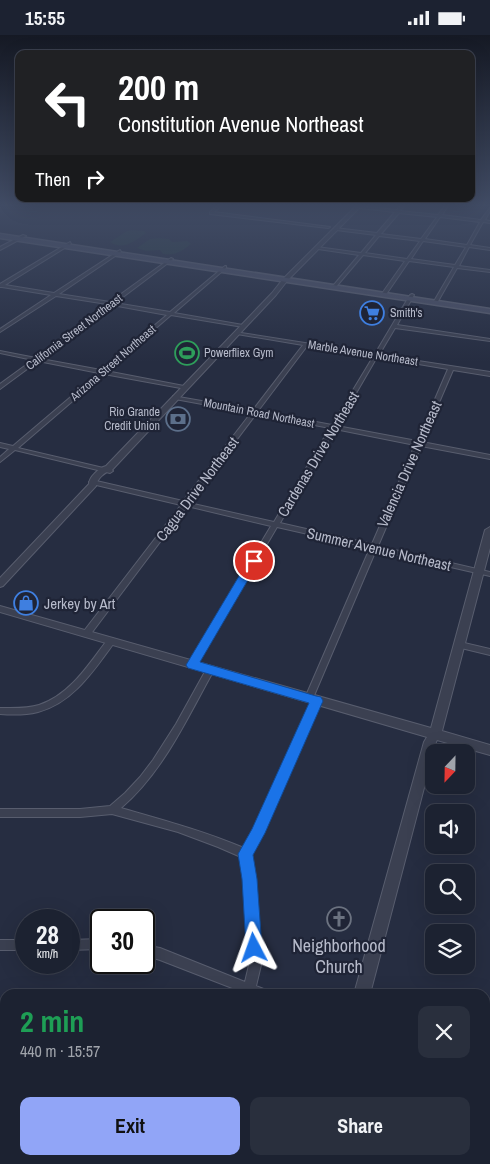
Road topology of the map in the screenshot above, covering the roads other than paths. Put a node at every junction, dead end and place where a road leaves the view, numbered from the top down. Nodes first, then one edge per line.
1 (48, 257) edge
2 (111, 257) edge
3 (148, 257) edge
4 (309, 257) edge
5 (360, 257) edge
6 (383, 257) edge
7 (410, 257) edge
8 (462, 257) edge
9 (169, 260) junction
10 (408, 260) junction
11 (456, 267) junction
12 (223, 268) junction
13 (490, 271) edge
14 (287, 278) junction
15 (0, 285) edge
16 (335, 285) junction
17 (384, 293) junction
18 (54, 295) junction
19 (411, 297) junction
20 (436, 301) junction
21 (111, 304) junction
22 (489, 309) edge
23 (170, 314) junction
24 (243, 326) junction
25 (394, 326) junction
26 (0, 331) edge
27 (237, 333) junction
28 (490, 340) edge
29 (306, 344) junction
30 (0, 352) edge
31 (377, 355) junction
32 (37, 359) junction
33 (451, 368) junction
34 (103, 372) junction
35 (490, 374) edge
36 (0, 387) edge
37 (184, 388) junction
38 (175, 397) junction
39 (254, 412) junction
40 (334, 427) junction
41 (417, 443) junction
42 (0, 445) edge
43 (14, 448) junction
44 (490, 457) edge
45 (0, 460) edge
46 (108, 469) junction
47 (95, 483) junction
48 (186, 504) junction
49 (276, 525) junction
50 (490, 530) edge
51 (372, 547) junction
52 (484, 573) edge
53 (0, 584) edge
54 (0, 609) edge
55 (87, 633) junction
56 (112, 641) junction
57 (460, 645) junction
58 (490, 653) edge
59 (192, 665) junction
60 (210, 670) junction
61 (313, 699) junction
62 (0, 711) edge
63 (433, 734) junction
64 (490, 751) edge
65 (112, 810) junction
66 (0, 813) edge
67 (246, 854) junction
68 (0, 945) edge
69 (15, 945) edge
70 (155, 953) edge
71 (242, 989) edge
72 (248, 989) edge
73 (363, 989) edge

1 - 15 street
2 - 18 street
3 - 9 main road
4 - 14 street
5 - 16 street
6 - 10 street
7 - 10 street
8 - 11 street
9 - 12 main road
9 - 21 street, California Street Northeast
10 - 11 street
10 - 17 street
11 - 13 street
11 - 20 street
12 - 14 main road
12 - 23 street, Arizona Street Northeast
14 - 16 main road
14 - 24 street
15 - 18 street
16 - 17 main road
17 - 19 main road
18 - 21 street
18 - 26 street
19 - 20 main road
19 - 25 street, Cardenas Drive Northeast
20 - 22 main road
21 - 23 street
21 - 32 street, California Street Northeast
23 - 24 street
23 - 34 street, Arizona Street Northeast
24 - 27 street
25 - 28 street
25 - 31 street, Cardenas Drive Northeast
27 - 29 street, Marble Avenue Northeast
27 - 37 street
29 - 31 street, Marble Avenue Northeast
29 - 39 street, Cagua Drive Northeast
30 - 32 street, Mountain Road Northeast
31 - 33 street, Marble Avenue Northeast
31 - 40 street, Cardenas Drive Northeast
32 - 34 street, Mountain Road Northeast
32 - 36 street, California Street Northeast
33 - 35 street, Marble Avenue Northeast
33 - 41 street, Valencia Drive Northeast
34 - 37 street, Mountain Road Northeast
34 - 43 street, Arizona Street Northeast
37 - 38 street
38 - 39 street, Mountain Road Northeast
38 - 46 street
39 - 40 street, Mountain Road Northeast
39 - 48 street, Cagua Drive Northeast
40 - 41 street, Mountain Road Northeast
40 - 49 street, Cardenas Drive Northeast
41 - 44 street, Mountain Road Northeast
41 - 51 street, Valencia Drive Northeast
42 - 43 street
43 - 45 street, Arizona Street Northeast
43 - 46 street
46 - 47 street
47 - 48 street, Summer Avenue Northeast
47 - 53 street
48 - 49 street, Summer Avenue Northeast
48 - 55 street, Cagua Drive Northeast
49 - 51 street, Summer Avenue Northeast
49 - 59 street, Cardenas Drive Northeast
50 - 52 street
51 - 52 street, Summer Avenue Northeast
51 - 61 street, Valencia Drive Northeast
52 - 57 street
54 - 55 street
55 - 56 street
56 - 59 street
56 - 62 street
57 - 58 street
57 - 63 street
59 - 60 street
60 - 61 street
60 - 65 street
61 - 63 street
61 - 67 street, Valencia Drive Northeast
63 - 64 street
63 - 73 street
65 - 66 street
65 - 67 street
67 - 72 street
68 - 69 street
70 - 71 street

